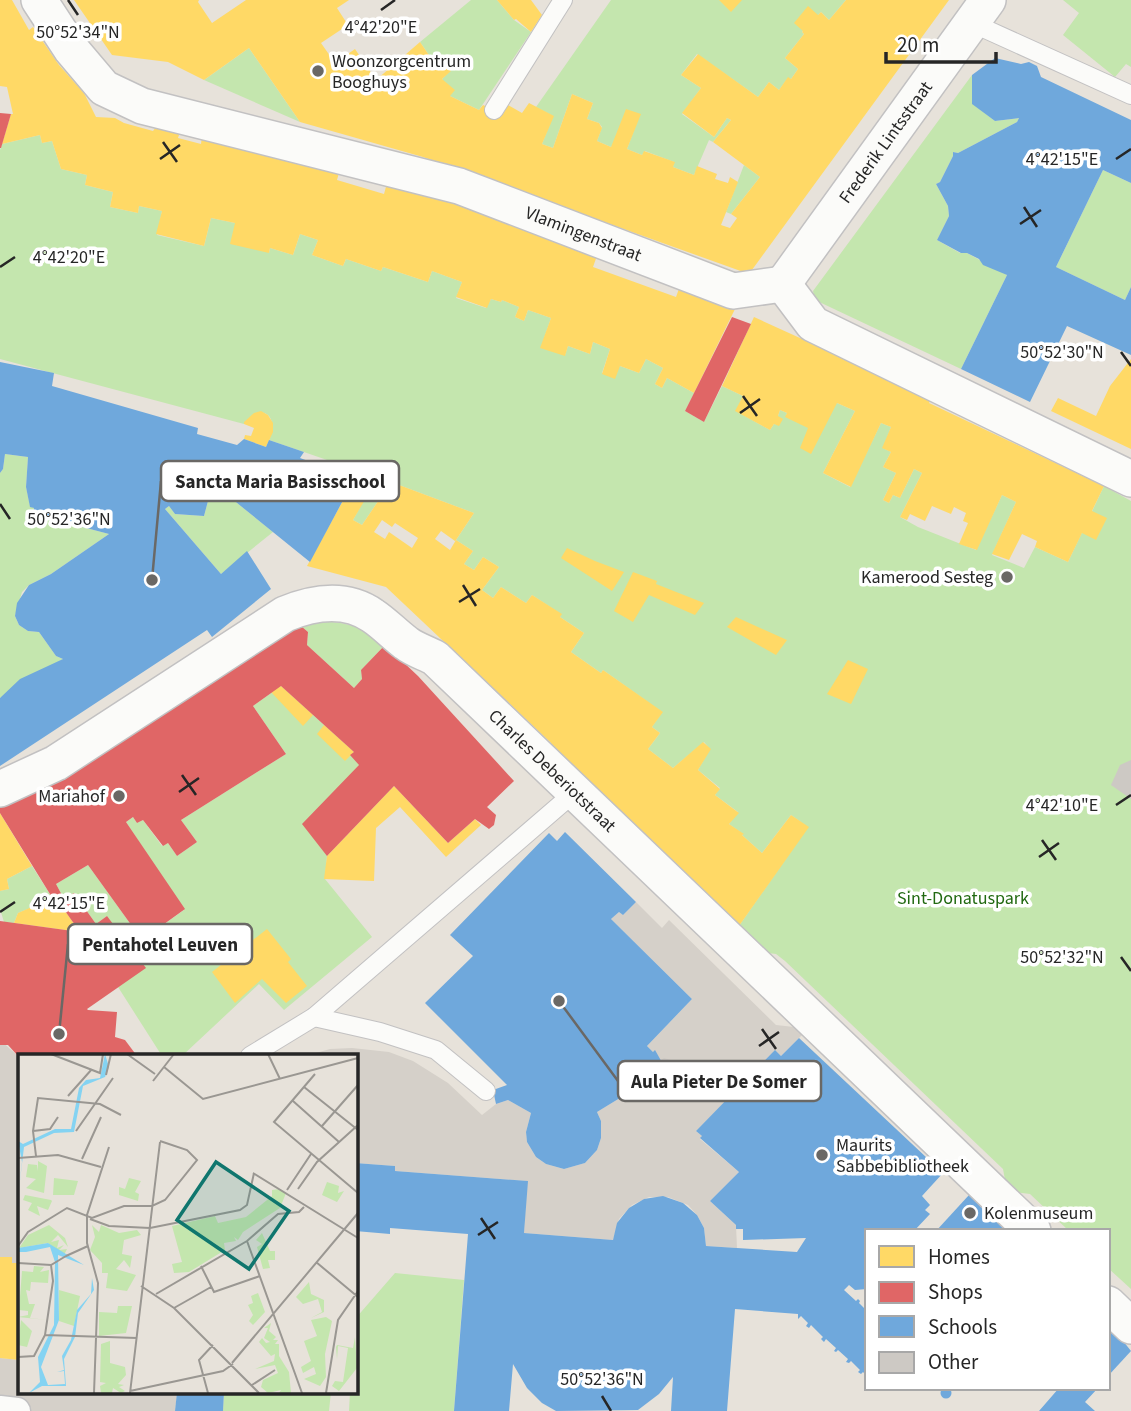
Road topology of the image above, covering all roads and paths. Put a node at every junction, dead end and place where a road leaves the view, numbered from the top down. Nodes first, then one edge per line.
1 (39, 0) edge
2 (564, 0) edge
3 (980, 11) edge
4 (1131, 95) edge
5 (494, 110) dead end
6 (783, 284) junction
7 (1131, 479) edge
8 (0, 789) edge
9 (575, 792) junction
10 (314, 1017) junction
11 (253, 1054) edge
12 (486, 1091) dead end
13 (1032, 1229) edge
14 (1110, 1306) edge
15 (1131, 1326) edge
16 (0, 1409) edge
17 (17, 1411) edge

1 - 6 street, Vlamingenstraat
2 - 5 lane
3 - 4 lane
3 - 6 street, Frederik Lintsstraat
6 - 7 street
8 - 9 street, Charles Deberiotstraat
9 - 10 lane
9 - 13 street, Charles Deberiotstraat
10 - 11 lane
10 - 12 lane
14 - 15 street
16 - 17 street

